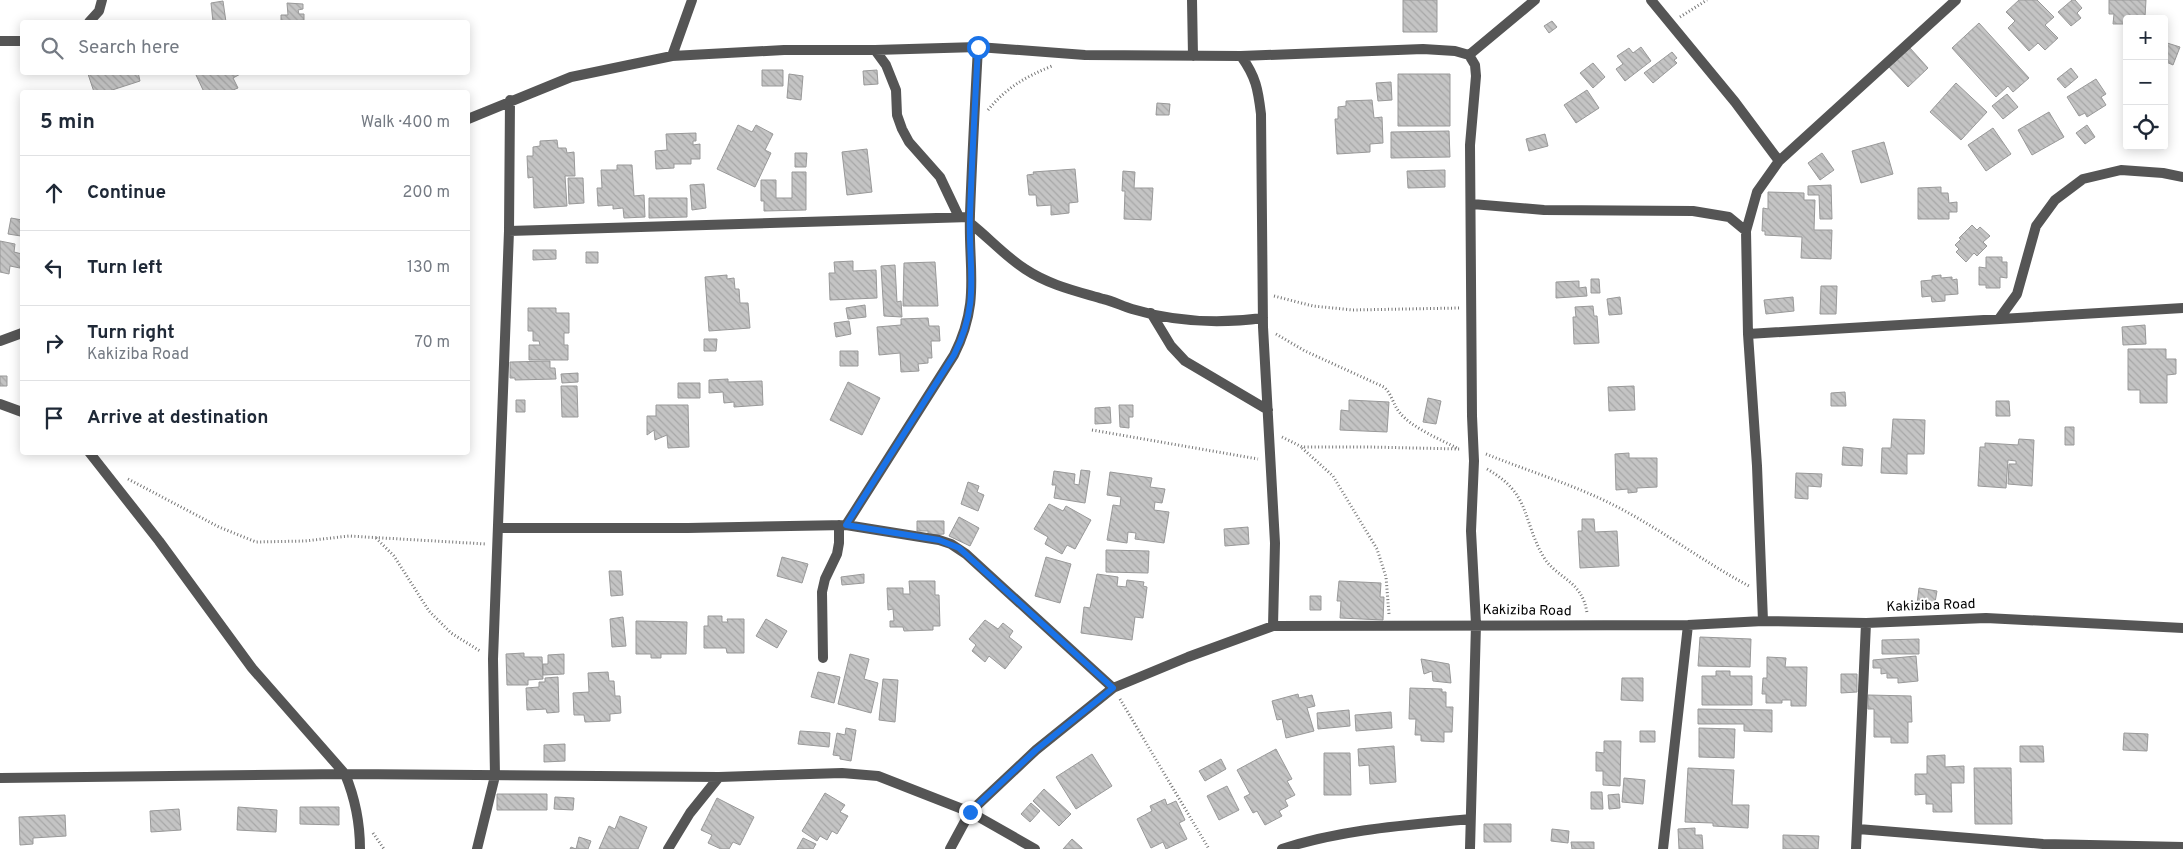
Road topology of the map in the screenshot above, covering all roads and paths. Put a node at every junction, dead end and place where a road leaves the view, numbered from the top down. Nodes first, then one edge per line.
1 (102, 0) edge
2 (692, 0) edge
3 (1192, 0) edge
4 (1535, 0) edge
5 (1651, 0) edge
6 (1707, 0) edge
7 (1956, 0) edge
8 (91, 20) edge
9 (1671, 23) junction
10 (0, 41) edge
11 (20, 41) edge
12 (978, 47) junction
13 (875, 50) junction
14 (1469, 55) junction
15 (672, 56) junction
16 (1194, 56) junction
17 (1241, 56) junction
18 (1056, 64) dead end
19 (510, 100) junction
20 (470, 118) edge
21 (974, 126) junction
22 (1779, 161) junction
23 (2183, 177) edge
24 (1472, 204) junction
25 (967, 219) junction
26 (509, 231) junction
27 (1746, 231) junction
28 (1264, 293) junction
29 (1472, 308) junction
30 (2183, 308) edge
31 (1151, 313) junction
32 (1999, 320) junction
33 (1263, 322) junction
34 (20, 334) edge
35 (1748, 334) junction
36 (0, 341) edge
37 (0, 404) edge
38 (1268, 410) junction
39 (20, 411) edge
40 (1092, 430) dead end
41 (1270, 431) junction
42 (1302, 447) junction
43 (1460, 449) junction
44 (1474, 449) junction
45 (91, 455) edge
46 (1271, 461) junction
47 (1474, 461) junction
48 (122, 476) dead end
49 (842, 525) junction
50 (498, 528) junction
51 (376, 538) junction
52 (497, 544) junction
53 (1763, 594) junction
54 (1763, 621) junction
55 (1866, 622) junction
56 (1476, 624) junction
57 (1389, 625) junction
58 (1688, 625) junction
59 (1274, 626) junction
60 (1588, 626) junction
61 (2183, 628) edge
62 (823, 658) dead end
63 (493, 659) junction
64 (1113, 688) junction
65 (345, 774) junction
66 (496, 776) junction
67 (719, 776) junction
68 (0, 778) edge
69 (970, 812) junction
70 (1470, 819) junction
71 (1858, 829) junction
72 (2183, 847) edge
73 (360, 849) edge
74 (477, 849) edge
75 (668, 849) edge
76 (950, 849) edge
77 (1035, 849) edge
78 (1209, 849) edge
79 (1282, 849) edge
80 (1470, 849) edge
81 (1663, 849) edge
82 (1856, 849) edge

1 - 8 street
2 - 15 street
3 - 16 street
4 - 14 street
5 - 9 street
6 - 9 path
7 - 22 street
9 - 22 street
10 - 11 street
12 - 13 street
12 - 16 street
12 - 21 street
13 - 15 street
13 - 25 street
14 - 17 street
14 - 24 street
15 - 19 street
16 - 17 street
17 - 28 street
18 - 21 path
19 - 20 street
19 - 26 street
21 - 25 street
22 - 27 street
23 - 32 street
24 - 27 street
24 - 29 street
25 - 26 street
25 - 31 street
25 - 49 street
26 - 50 street
27 - 35 street
28 - 29 path
28 - 33 street
29 - 44 street
30 - 32 street
31 - 33 street
31 - 38 street
32 - 35 street
33 - 38 street
33 - 43 path
34 - 36 street
35 - 53 street
37 - 39 street
38 - 41 street
40 - 46 path
41 - 42 path
41 - 46 street
42 - 43 path
42 - 57 path
43 - 44 path
44 - 47 street
44 - 53 path
45 - 65 street
46 - 59 street
47 - 56 street
47 - 60 path
48 - 51 path
49 - 50 street
49 - 62 street
49 - 64 street
50 - 52 street
51 - 52 path
51 - 63 path
52 - 63 street
53 - 54 street
54 - 55 street, Kakiziba Road
54 - 58 street, Kakiziba Road
55 - 61 street, Kakiziba Road
55 - 71 street
56 - 57 street, Kakiziba Road
56 - 60 street, Kakiziba Road
56 - 70 street
57 - 59 street, Kakiziba Road
58 - 60 street, Kakiziba Road
58 - 81 street
59 - 64 street, Kakiziba Road
63 - 66 street
64 - 69 street, Kakiziba Road
64 - 78 path
65 - 66 street
65 - 68 street
65 - 73 street
66 - 67 street
66 - 74 street
67 - 69 street
67 - 75 street
69 - 76 street, Kakiziba Road
69 - 77 street
70 - 79 street
70 - 80 street
71 - 72 street
71 - 82 street

